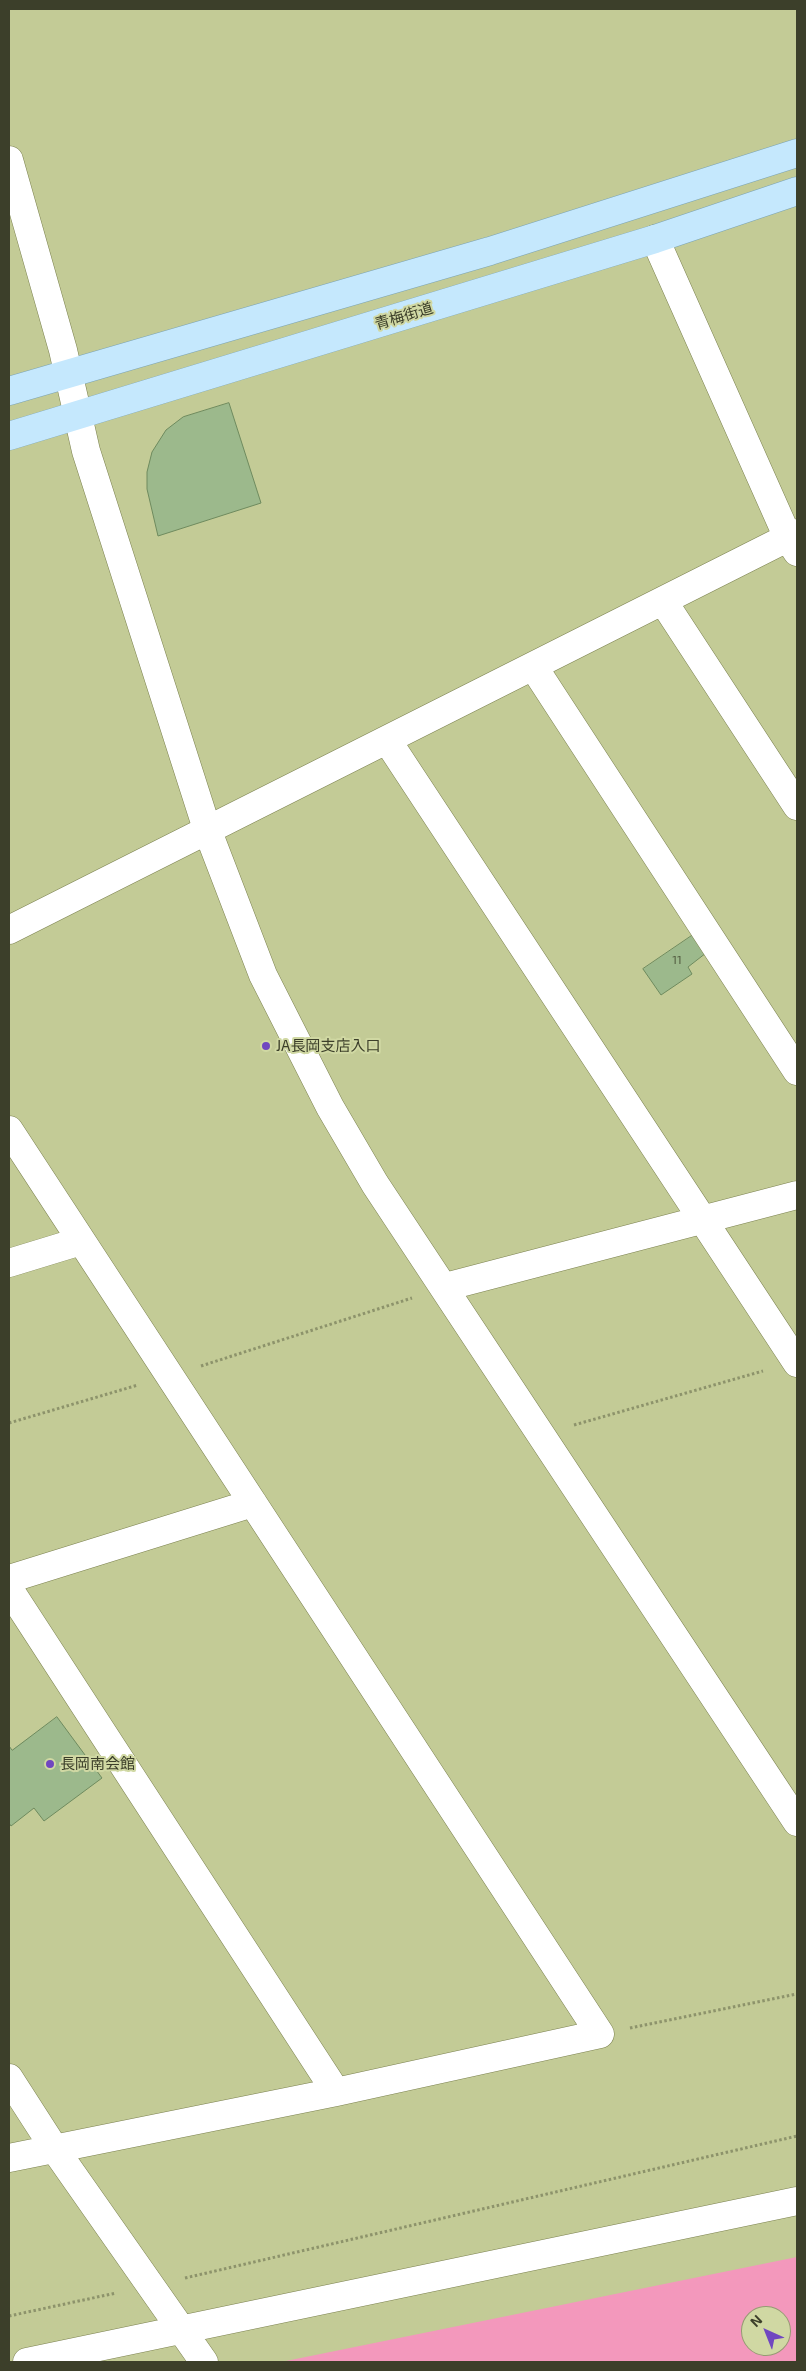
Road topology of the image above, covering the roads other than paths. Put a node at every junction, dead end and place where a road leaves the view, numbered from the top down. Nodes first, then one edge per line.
1 (797, 153) edge
2 (9, 160) edge
3 (797, 191) edge
4 (655, 239) junction
5 (67, 373) junction
6 (9, 391) edge
7 (77, 415) junction
8 (9, 436) edge
9 (794, 541) edge
10 (663, 600) junction
11 (533, 666) junction
12 (387, 740) junction
13 (797, 806) edge
14 (207, 829) junction
15 (9, 930) edge
16 (797, 1070) edge
17 (9, 1130) edge
18 (797, 1195) edge
19 (702, 1220) junction
20 (81, 1241) junction
21 (9, 1263) edge
22 (444, 1288) junction
23 (797, 1362) edge
24 (253, 1503) junction
25 (9, 1578) edge
26 (9, 1589) edge
27 (797, 1822) edge
28 (9, 2078) edge
29 (336, 2092) junction
30 (54, 2148) junction
31 (9, 2158) edge
32 (797, 2201) edge
33 (182, 2329) junction
34 (27, 2362) edge
35 (204, 2362) edge

1 - 5 main road
2 - 5 street
3 - 4 main road, 青梅街道
4 - 7 main road, 青梅街道
4 - 9 street
5 - 6 main road
5 - 7 street
7 - 8 main road, 青梅街道
7 - 14 street
9 - 10 street
10 - 11 street
10 - 13 street
11 - 12 street
11 - 16 street
12 - 14 street
12 - 19 street
14 - 15 street
14 - 22 street
17 - 20 street
18 - 19 street
19 - 22 street
19 - 23 street
20 - 21 street
20 - 24 street
22 - 27 street
24 - 25 street
24 - 29 street
26 - 29 street
28 - 30 street
29 - 30 street
30 - 31 street
30 - 33 street
32 - 33 street
33 - 34 street
33 - 35 street

